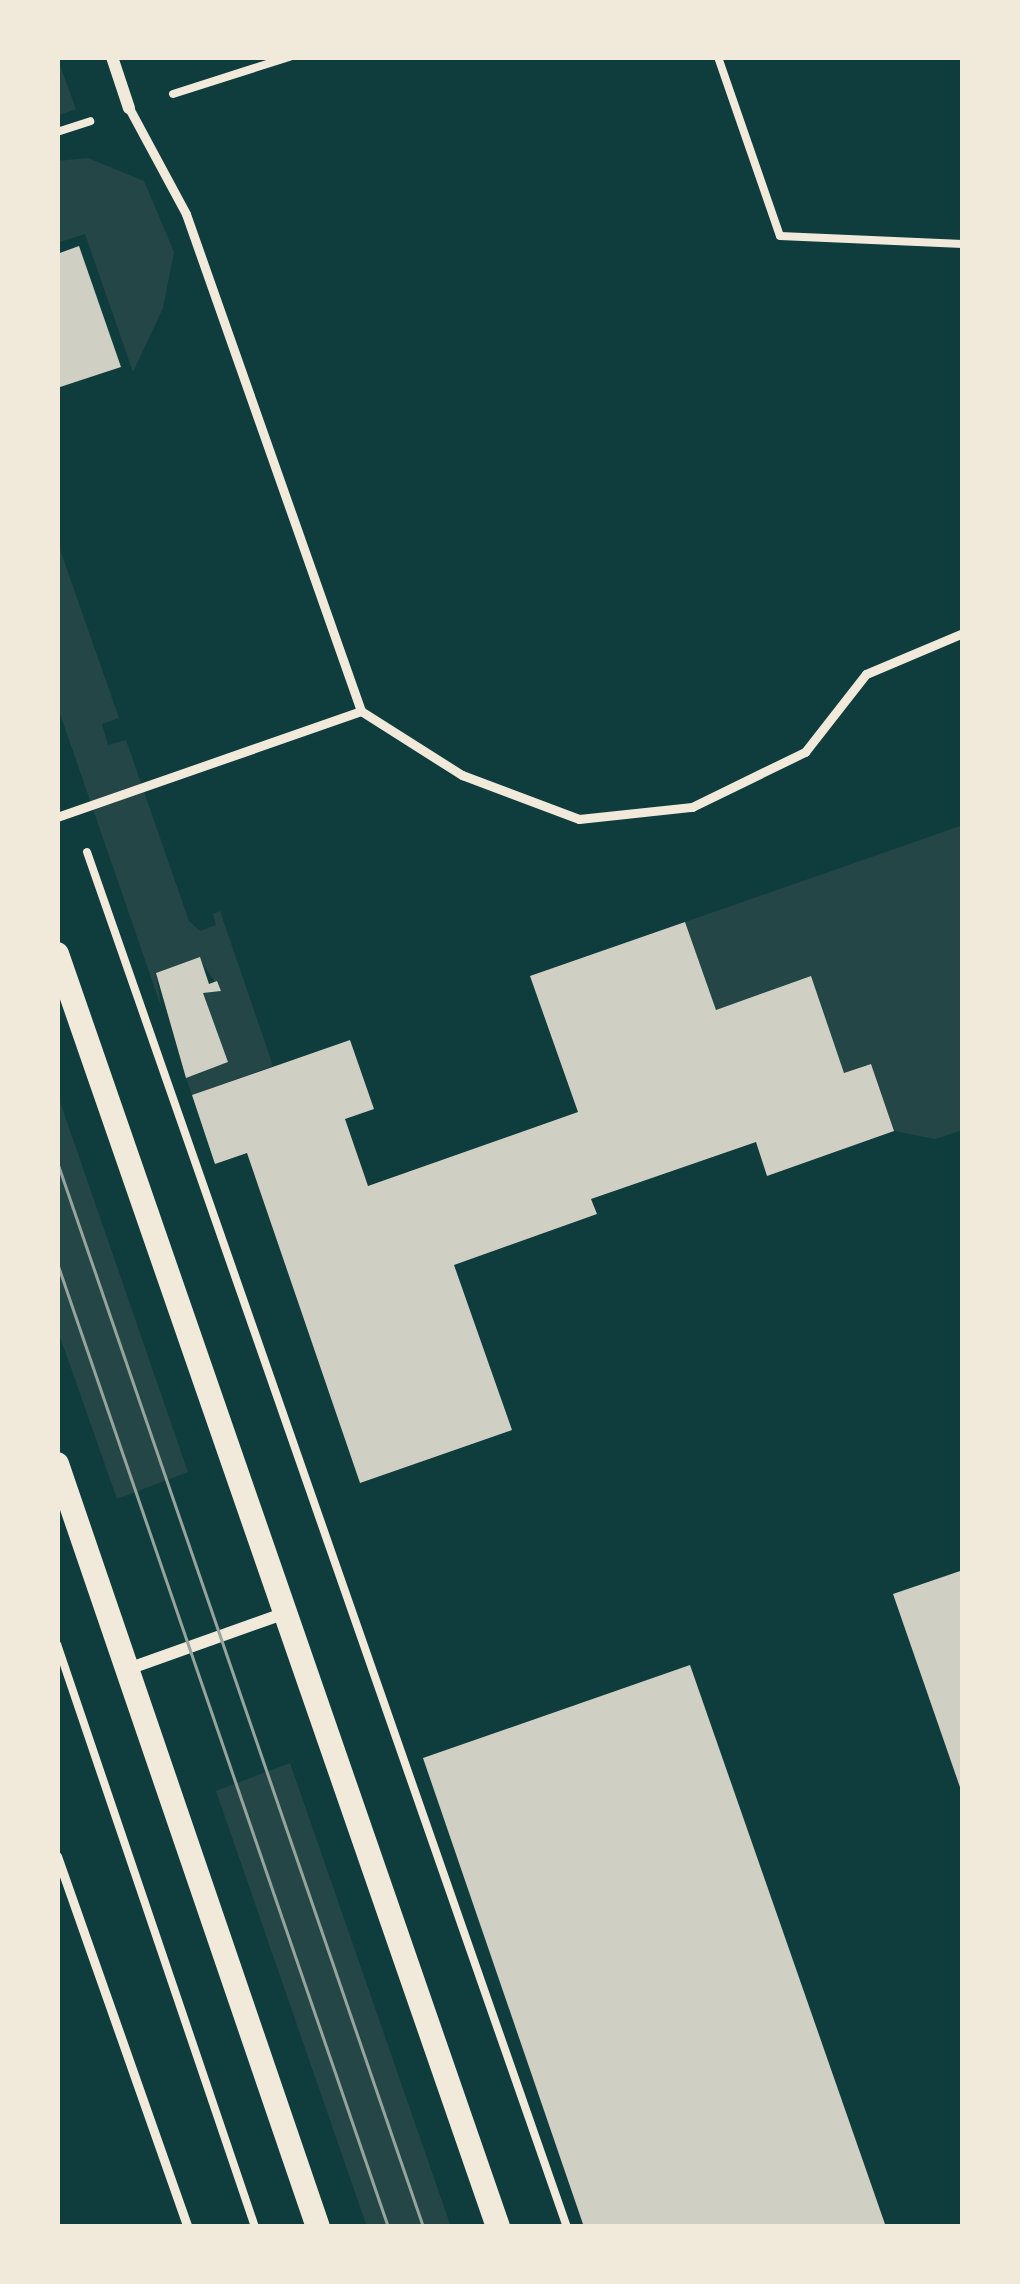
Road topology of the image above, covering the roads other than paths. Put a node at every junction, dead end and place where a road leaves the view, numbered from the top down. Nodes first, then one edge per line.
1 (112, 57) edge
2 (129, 108) joint
3 (963, 633) edge
4 (361, 711) junction
5 (57, 817) edge
6 (57, 954) edge
7 (57, 1464) edge
8 (285, 1613) junction
9 (128, 1669) junction
10 (57, 1856) edge
11 (188, 2227) edge
12 (318, 2227) edge
13 (498, 2227) edge

1 - 2 street
2 - 4 lane
3 - 4 lane
4 - 5 lane
6 - 8 main road
7 - 9 main road
8 - 9 street
8 - 13 main road
9 - 12 main road
10 - 11 lane

